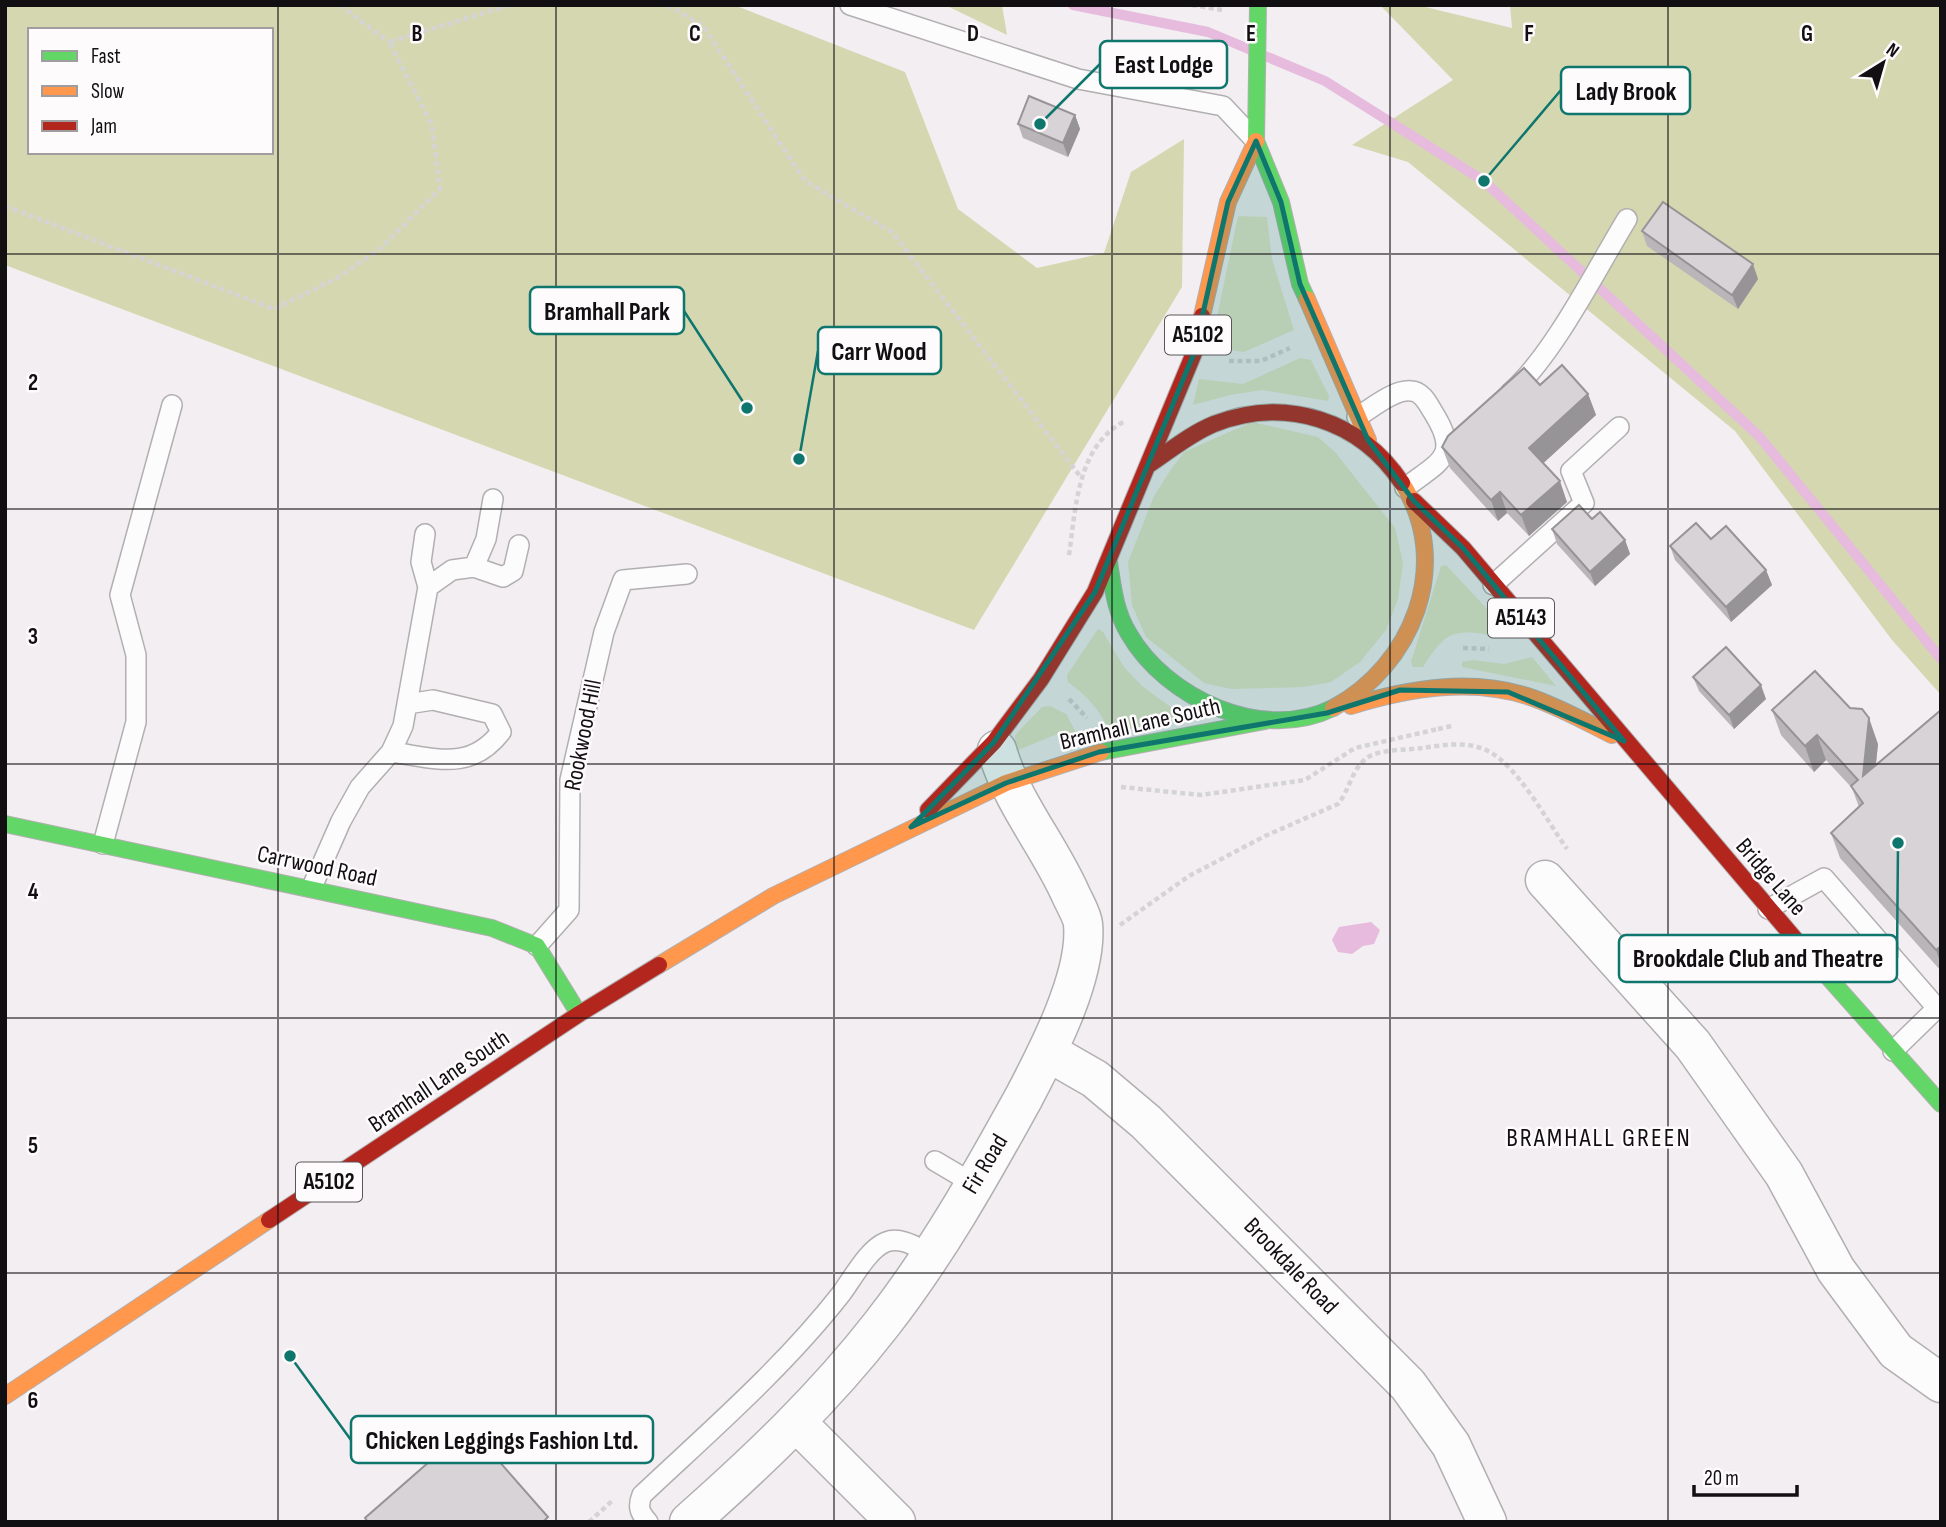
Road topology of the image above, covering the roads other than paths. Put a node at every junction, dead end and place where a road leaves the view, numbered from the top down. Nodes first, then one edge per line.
1 (849, 5) edge
2 (1258, 12) edge
3 (1256, 141) junction
4 (1627, 219) dead end
5 (172, 405) dead end
6 (1493, 407) edge
7 (1357, 417) junction
8 (1619, 427) dead end
9 (1466, 432) edge
10 (1368, 440) junction
11 (1447, 448) junction
12 (1150, 464) junction
13 (1409, 494) junction
14 (493, 499) dead end
15 (425, 534) dead end
16 (519, 545) dead end
17 (1110, 562) junction
18 (474, 568) junction
19 (687, 575) dead end
20 (1493, 585) junction
21 (428, 587) junction
22 (407, 704) junction
23 (1327, 713) junction
24 (1265, 721) junction
25 (1624, 741) junction
26 (994, 742) junction
27 (391, 752) junction
28 (1006, 783) junction
29 (5, 824) edge
30 (911, 827) junction
31 (103, 845) junction
32 (1545, 880) road end
33 (312, 887) junction
34 (1768, 909) junction
35 (537, 946) junction
36 (1939, 1006) edge
37 (579, 1014) junction
38 (1893, 1051) junction
39 (1048, 1052) junction
40 (1941, 1104) edge
41 (935, 1161) dead end
42 (974, 1184) junction
43 (931, 1254) junction
44 (1941, 1383) edge
45 (5, 1396) edge
46 (796, 1422) junction
47 (648, 1522) edge
48 (689, 1522) edge
49 (896, 1522) edge
50 (1487, 1522) edge

1 - 3 lane
2 - 3 main road, A5102
3 - 7 main road, A5102
3 - 12 main road, A5102
4 - 6 lane
5 - 31 lane
7 - 10 main road, A5102
7 - 11 lane
8 - 20 lane
9 - 11 lane
10 - 12 main road, A5143
10 - 13 main road, A5143
11 - 13 lane
12 - 17 main road, A5143
13 - 20 main road, Bridge Lane / A5143
13 - 23 main road, A5143
14 - 18 lane
15 - 21 lane
16 - 18 lane
17 - 24 main road, A5143
17 - 26 main road, Bramhall Lane South / A5102
18 - 21 lane
19 - 35 lane, Rookwood Hill
20 - 25 main road, Bridge Lane / A5143
21 - 22 lane
22 - 27 lane
22 - 27 lane
23 - 24 main road, A5143
23 - 25 main road, Bridge Lane / A5143
24 - 28 main road, Bramhall Lane South / A5102
25 - 34 main road, Bridge Lane / A5143
26 - 28 street, Fir Road
26 - 30 main road, Bramhall Lane South / A5102
27 - 33 lane
28 - 30 main road, Bramhall Lane South / A5102
28 - 39 street, Fir Road
29 - 31 main road, Carrwood Road
30 - 37 main road, Bramhall Lane South / A5102
31 - 33 main road, Carrwood Road
32 - 44 street
33 - 35 main road, Carrwood Road
34 - 36 lane
34 - 38 main road, Bridge Lane / A5143
35 - 37 main road
36 - 38 lane
37 - 45 main road, Bramhall Lane South / A5102
38 - 40 main road, Bridge Lane / A5143
39 - 42 street, Fir Road
39 - 50 street, Brookdale Road
41 - 42 lane
42 - 43 street, Fir Road
43 - 46 street, Fir Road
43 - 47 lane
46 - 48 street, Fir Road
46 - 49 street

